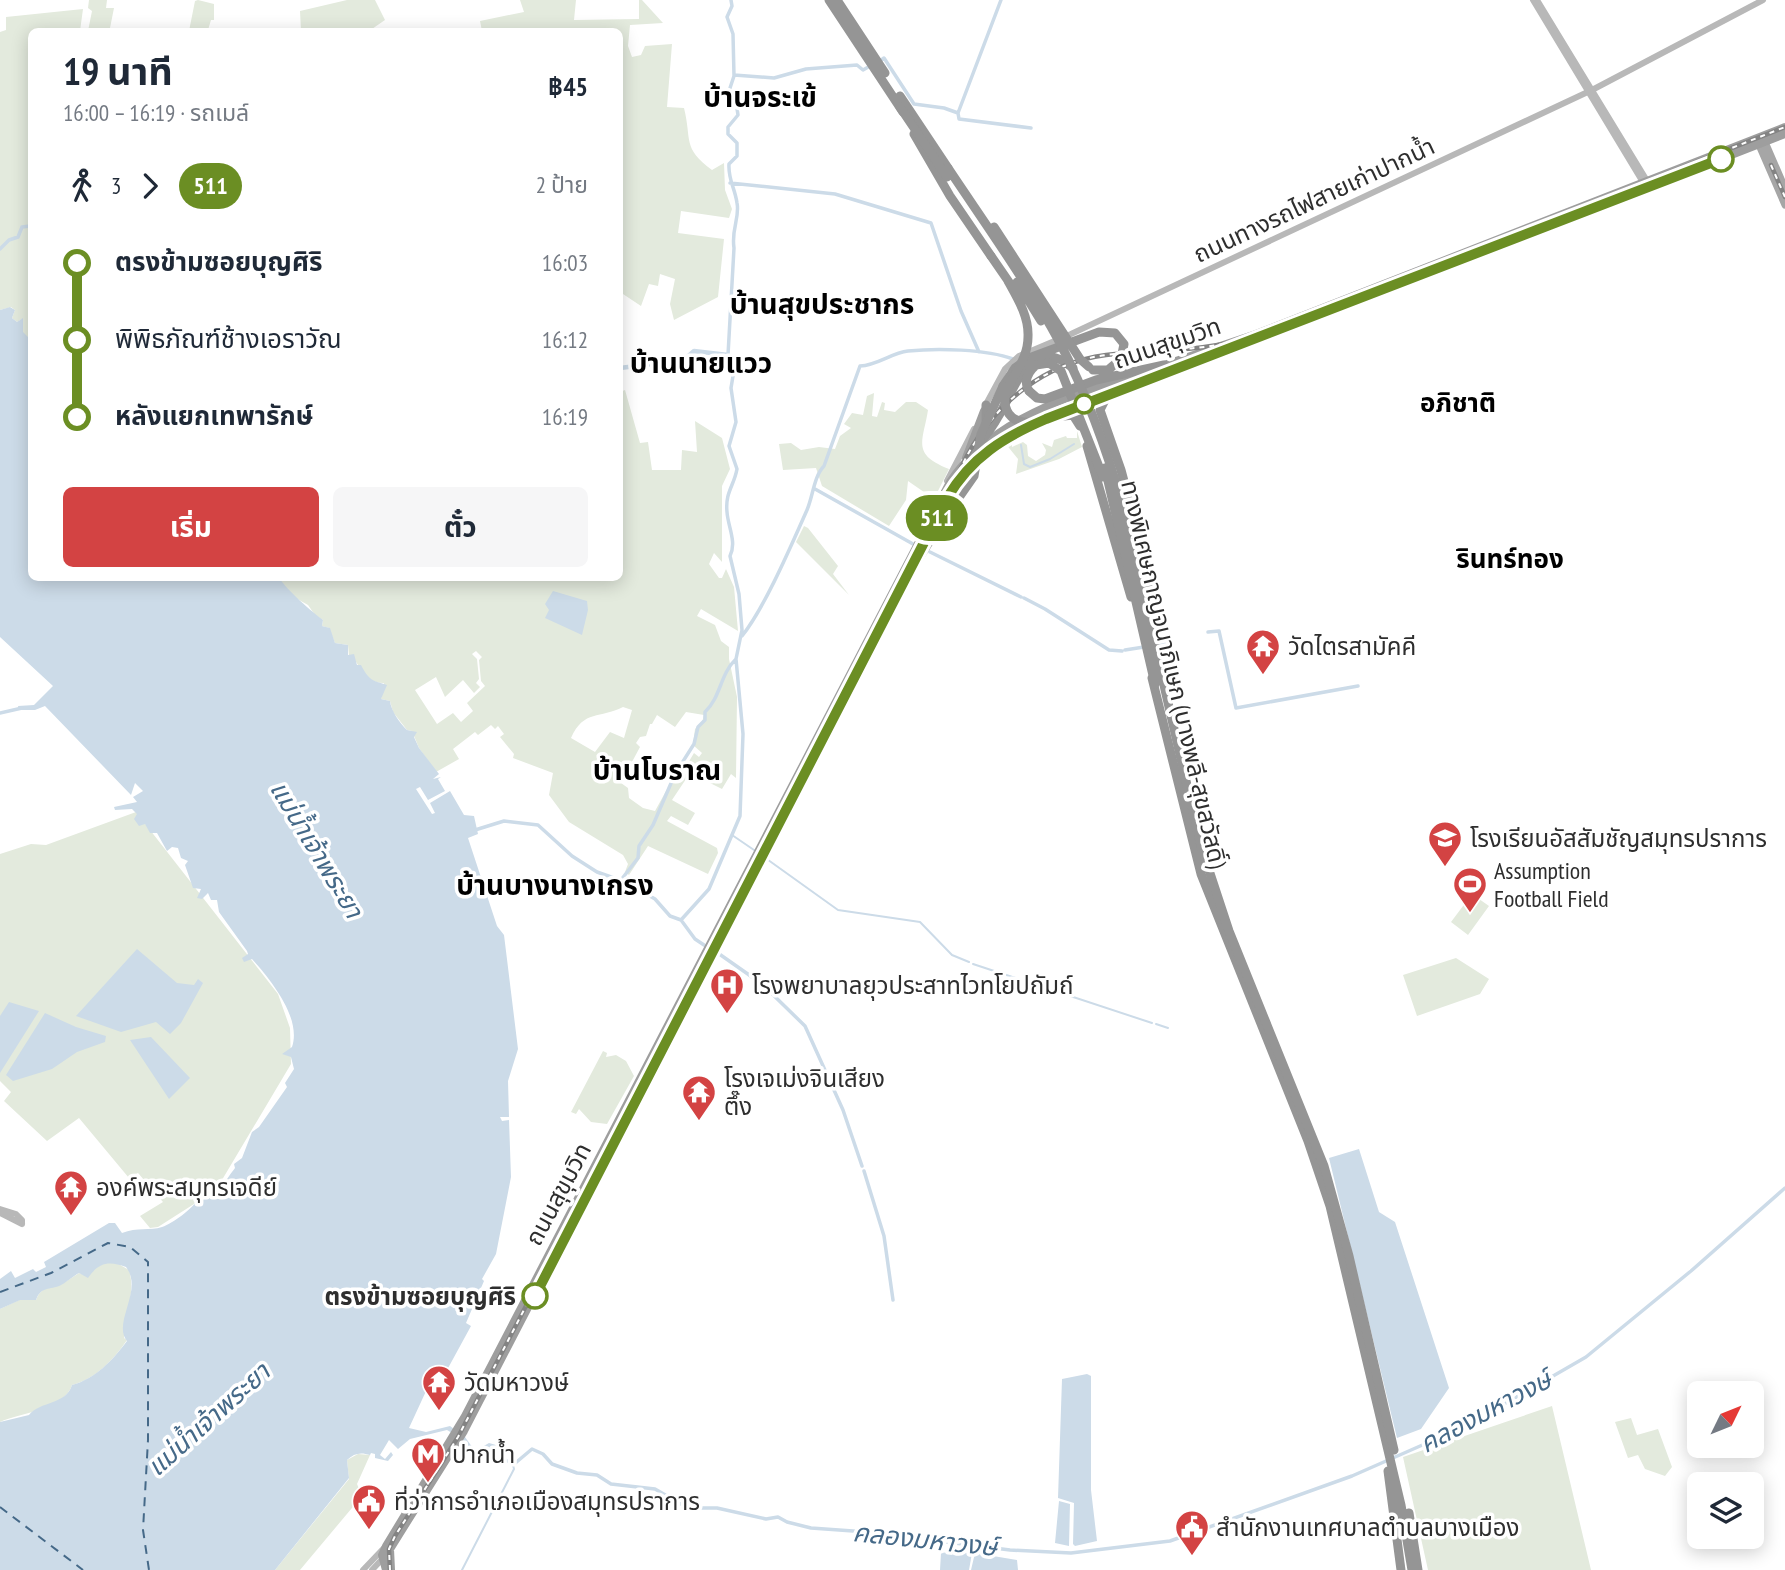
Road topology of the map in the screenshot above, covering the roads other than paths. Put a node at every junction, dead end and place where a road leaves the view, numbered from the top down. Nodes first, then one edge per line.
1 (829, 0) edge
2 (837, 0) edge
3 (1535, 0) edge
4 (1763, 0) edge
5 (1590, 91) junction
6 (900, 107) junction
7 (1785, 130) edge
8 (1761, 141) junction
9 (948, 168) junction
10 (1647, 185) junction
11 (1785, 188) edge
12 (1785, 205) edge
13 (1008, 281) junction
14 (1236, 343) junction
15 (1190, 363) junction
16 (1167, 364) junction
17 (1091, 369) junction
18 (1020, 373) junction
19 (1154, 377) junction
20 (1114, 393) junction
21 (986, 405) junction
22 (1046, 419) junction
23 (1078, 421) junction
24 (988, 433) junction
25 (984, 452) junction
26 (962, 465) junction
27 (1121, 490) dead end
28 (1141, 549) junction
29 (1129, 588) junction
30 (896, 596) junction
31 (887, 606) junction
32 (1158, 683) junction
33 (1384, 1432) junction
34 (388, 1548) junction
35 (382, 1566) edge
36 (363, 1570) edge
37 (1403, 1570) edge
38 (1412, 1570) edge
39 (1420, 1570) edge

1 - 6 highway, ทางพิเศษกาญจนาภิเษก (บางพลี-สุขสวัสดิ์)
2 - 9 highway, ทางพิเศษกาญจนาภิเษก (บางพลี-สุขสวัสดิ์)
3 - 5 main road
4 - 5 main road, ถนนทางรถไฟสายเก่าปากน้ำ
5 - 10 main road
5 - 21 main road, ถนนทางรถไฟสายเก่าปากน้ำ
6 - 13 highway, bridge
6 - 32 highway, ทางพิเศษกาญจนาภิเษก (บางพลี-สุขสวัสดิ์), bridge
7 - 8 highway, ถนนสุขุมวิท
8 - 10 highway, ถนนสุขุมวิท
8 - 11 main road
8 - 12 main road
9 - 17 highway, bridge
9 - 32 highway, ทางพิเศษกาญจนาภิเษก (บางพลี-สุขสวัสดิ์), bridge
10 - 14 highway, ถนนสุขุมวิท
13 - 18 highway, bridge
13 - 19 highway, bridge
14 - 15 highway, ถนนสุขุมวิท
14 - 16 highway, ถนนสุขุมวิท
15 - 19 highway
15 - 25 highway, ถนนสุขุมวิท
16 - 17 highway
16 - 26 highway, ถนนสุขุมวิท
16 - 29 highway, bridge
17 - 30 highway, bridge
18 - 24 highway, bridge
18 - 28 highway, bridge
19 - 20 highway
20 - 22 highway
20 - 28 highway, bridge
21 - 24 highway
21 - 26 highway
22 - 23 highway
22 - 25 highway
23 - 27 highway
23 - 29 highway, bridge
24 - 26 highway
25 - 26 highway, ถนนสุขุมวิท
25 - 30 highway
26 - 30 highway, ถนนสุขุมวิท
26 - 31 highway, ถนนสุขุมวิท
28 - 32 highway, bridge
29 - 32 highway, bridge
30 - 31 highway, ถนนสุขุมวิท
31 - 34 highway, ถนนสุขุมวิท
32 - 33 highway, ทางพิเศษกาญจนาภิเษก (บางพลี-สุขสวัสดิ์), bridge
32 - 39 highway, ทางพิเศษกาญจนาภิเษก (บางพลี-สุขสวัสดิ์), bridge
33 - 37 highway
33 - 38 highway, ทางพิเศษกาญจนาภิเษก (บางพลี-สุขสวัสดิ์)
34 - 35 highway
34 - 35 main road
35 - 36 main road

